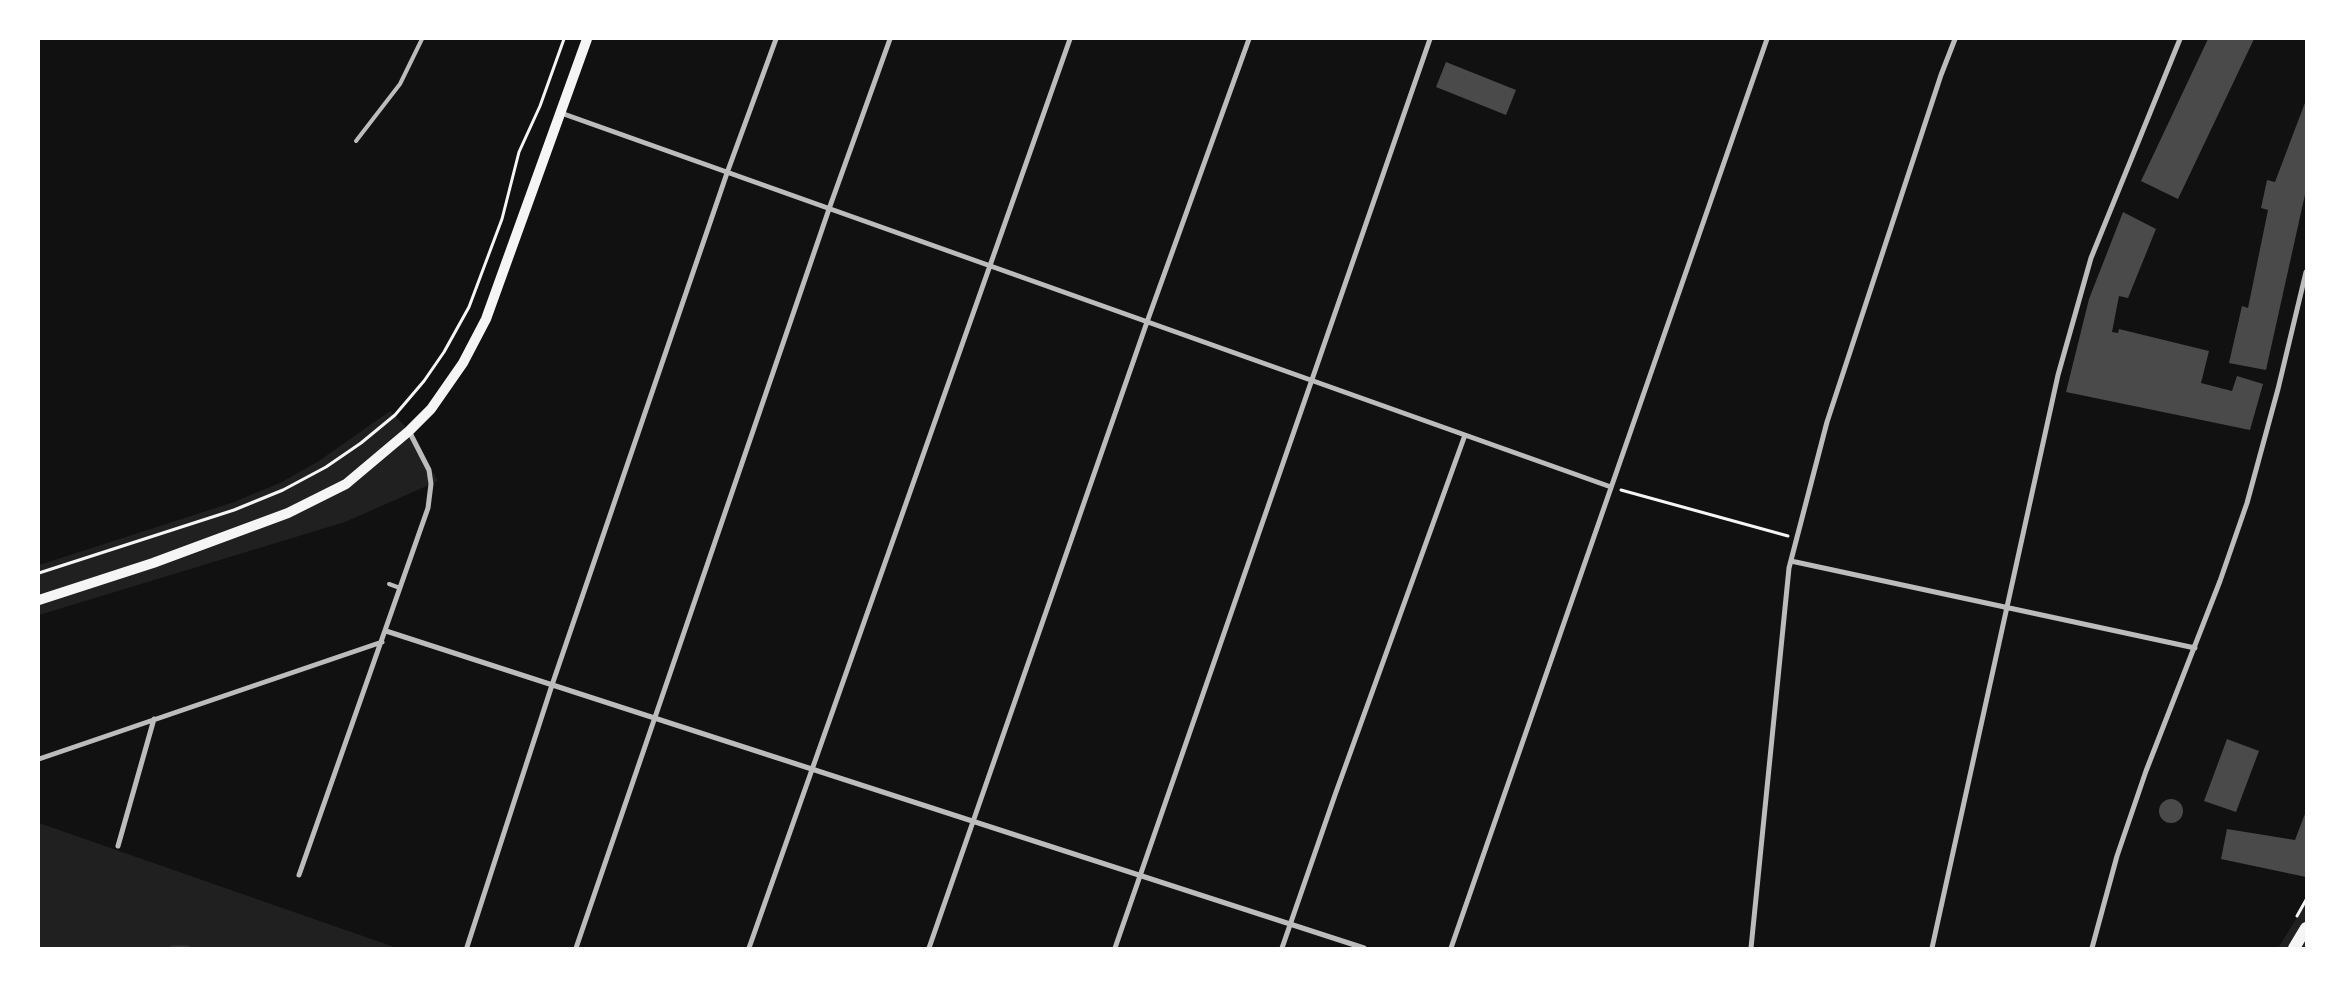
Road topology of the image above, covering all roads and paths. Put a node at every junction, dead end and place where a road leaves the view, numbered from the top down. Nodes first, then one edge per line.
1 (422, 39) edge
2 (564, 39) edge
3 (587, 39) edge
4 (776, 39) edge
5 (890, 39) edge
6 (1070, 39) edge
7 (1249, 39) edge
8 (1430, 39) edge
9 (1767, 39) edge
10 (1955, 39) edge
11 (2180, 39) edge
12 (561, 113) junction
13 (356, 141) dead end
14 (728, 173) junction
15 (829, 209) junction
16 (990, 266) junction
17 (2306, 272) edge
18 (1147, 322) junction
19 (1311, 380) junction
20 (409, 431) junction
21 (1465, 435) junction
22 (1611, 487) junction
23 (1797, 538) junction
24 (1791, 560) junction
25 (39, 573) edge
26 (389, 584) dead end
27 (400, 588) junction
28 (39, 600) edge
29 (2007, 607) junction
30 (386, 631) junction
31 (382, 642) junction
32 (2195, 648) junction
33 (552, 686) junction
34 (653, 718) junction
35 (154, 719) junction
36 (39, 759) edge
37 (811, 770) junction
38 (972, 821) junction
39 (118, 846) dead end
40 (299, 875) dead end
41 (1140, 876) junction
42 (2306, 900) edge
43 (2296, 918) dead end
44 (1290, 924) junction
45 (2306, 928) edge
46 (467, 947) dead end
47 (576, 948) edge
48 (748, 948) edge
49 (928, 948) edge
50 (1115, 948) edge
51 (1282, 948) edge
52 (1364, 948) edge
53 (1451, 948) edge
54 (1751, 948) edge
55 (1932, 948) edge
56 (2092, 948) edge
57 (2294, 948) edge

1 - 13 lane
2 - 25 path
3 - 12 main road
4 - 14 street
5 - 15 street
6 - 16 street
7 - 18 street
8 - 19 street
9 - 22 street
10 - 23 street
11 - 29 street
12 - 14 street
12 - 20 main road
14 - 15 street
14 - 33 street
15 - 16 street
15 - 34 street
16 - 18 street
16 - 37 street
17 - 32 street
18 - 19 street
18 - 38 street
19 - 21 street
19 - 41 street
20 - 27 street
20 - 28 main road
21 - 22 street
21 - 44 street
22 - 23 path
22 - 53 street
23 - 24 street
24 - 29 street
24 - 54 street
26 - 27 lane
27 - 30 street
29 - 32 street
29 - 55 street
30 - 31 street
30 - 33 street
31 - 35 street
31 - 40 street
32 - 56 street
33 - 34 street
33 - 46 street
34 - 37 street
34 - 47 street
35 - 36 street
35 - 39 street
37 - 38 street
37 - 48 street
38 - 41 street
38 - 49 street
41 - 44 street
41 - 50 street
42 - 43 path
44 - 51 street
44 - 52 street
45 - 57 main road

